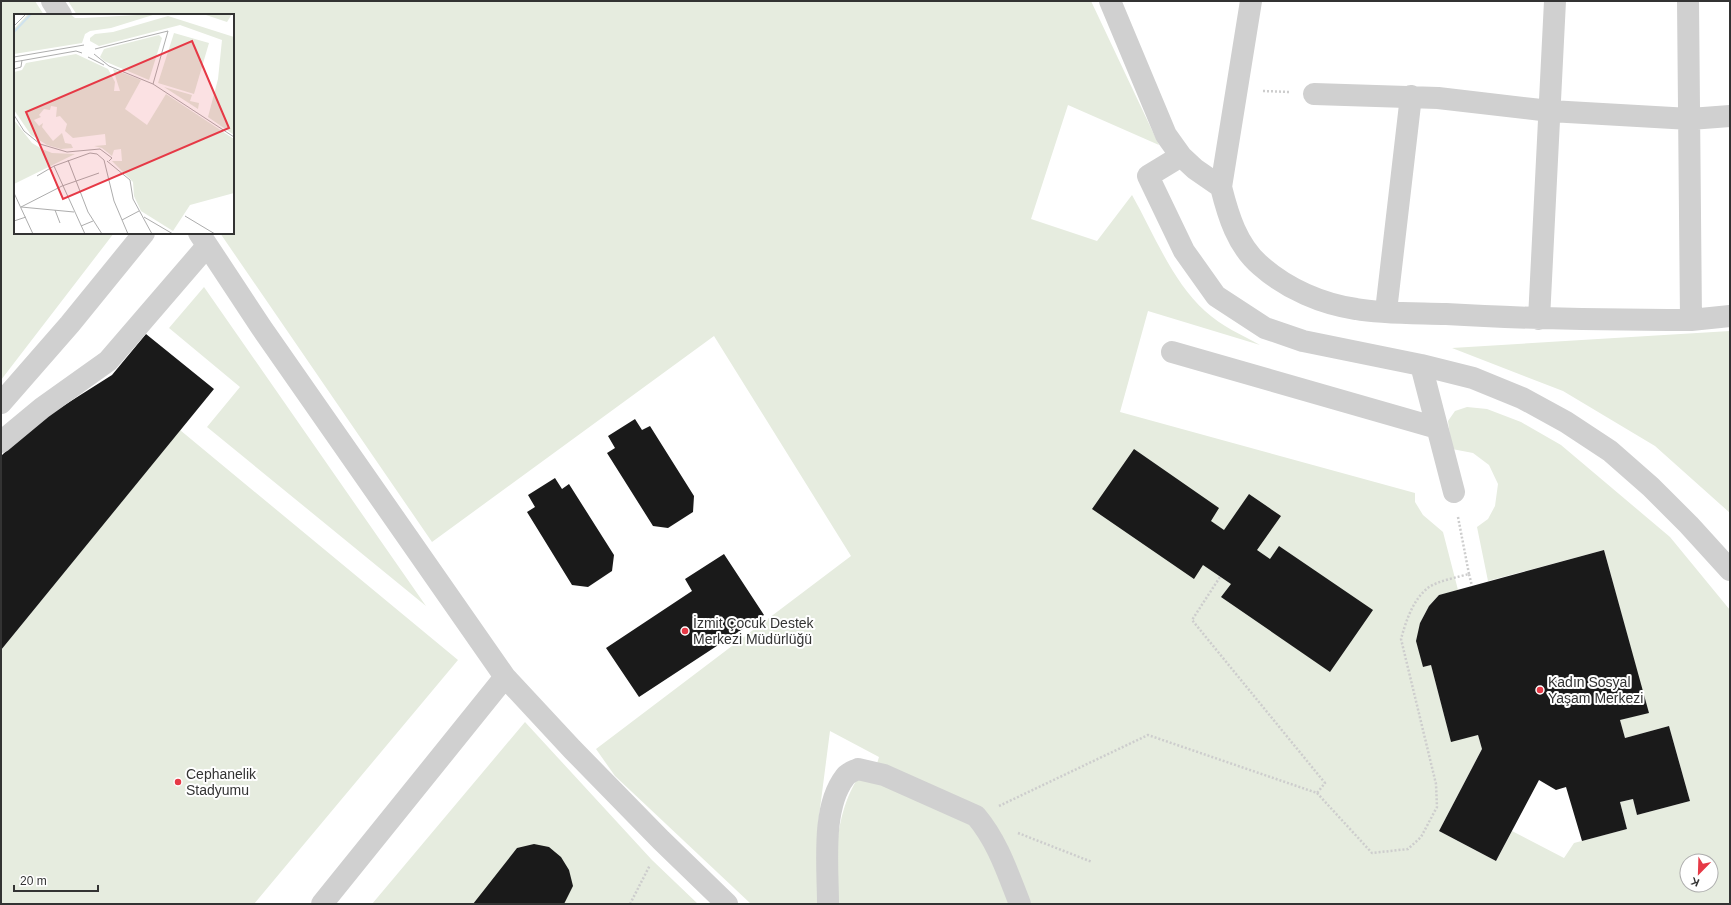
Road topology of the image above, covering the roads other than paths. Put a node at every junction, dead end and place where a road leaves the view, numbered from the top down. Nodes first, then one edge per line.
1 (52, 1) edge
2 (1110, 1) edge
3 (1251, 1) edge
4 (1555, 1) edge
5 (1688, 1) edge
6 (60, 14) edge
7 (1314, 94) road end
8 (1411, 96) junction
9 (1550, 111) junction
10 (1730, 116) edge
11 (1690, 119) junction
12 (1181, 156) junction
13 (1221, 187) junction
14 (143, 234) edge
15 (203, 239) edge
16 (1386, 311) junction
17 (1730, 316) edge
18 (1539, 319) junction
19 (1691, 320) junction
20 (1172, 352) dead end
21 (1421, 365) junction
22 (1, 403) edge
23 (1437, 428) junction
24 (1, 442) edge
25 (1454, 492) road end
26 (1730, 570) edge
27 (505, 677) junction
28 (322, 904) edge
29 (727, 904) edge
30 (828, 904) edge
31 (1020, 904) edge

1 - 6 street
2 - 12 street
3 - 13 street
4 - 9 street
5 - 11 street
7 - 8 street
8 - 9 street
8 - 16 street
9 - 11 street
9 - 18 street
10 - 11 street
11 - 19 street
12 - 13 street
12 - 21 street
13 - 16 street
14 - 22 street
15 - 24 street
15 - 27 street
16 - 18 street
17 - 19 street
18 - 19 street
20 - 23 street
21 - 23 street
21 - 26 street
23 - 25 street
27 - 28 street
27 - 29 street
30 - 31 street

